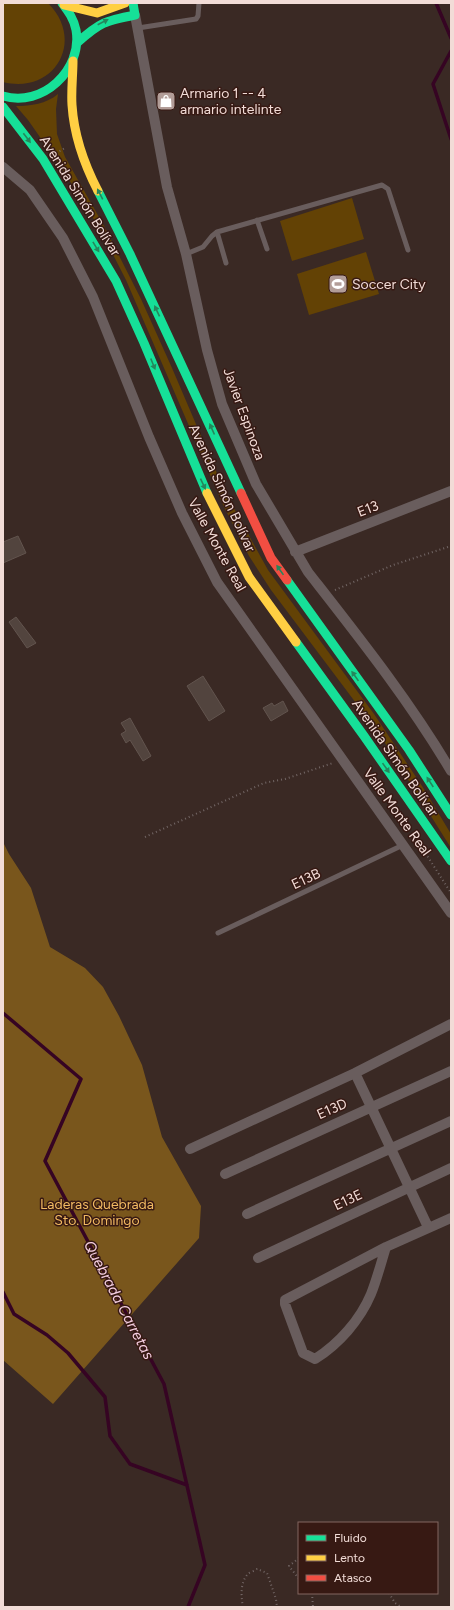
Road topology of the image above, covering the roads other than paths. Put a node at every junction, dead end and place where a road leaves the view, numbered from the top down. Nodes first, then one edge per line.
1 (125, 3) edge
2 (133, 3) edge
3 (199, 3) edge
4 (63, 4) edge
5 (135, 15) junction
6 (138, 28) junction
7 (77, 43) junction
8 (74, 62) junction
9 (3, 96) edge
10 (3, 107) edge
11 (3, 167) edge
12 (257, 220) junction
13 (217, 232) junction
14 (267, 248) dead end
15 (408, 250) dead end
16 (186, 254) junction
17 (226, 263) dead end
18 (451, 491) edge
19 (295, 552) junction
20 (451, 771) edge
21 (451, 815) edge
22 (403, 845) junction
23 (451, 861) edge
24 (451, 913) edge
25 (218, 933) dead end
26 (451, 1024) edge
27 (451, 1071) edge
28 (355, 1074) junction
29 (371, 1107) junction
30 (451, 1120) edge
31 (390, 1148) junction
32 (190, 1149) dead end
33 (451, 1168) edge
34 (225, 1174) dead end
35 (409, 1188) junction
36 (247, 1214) dead end
37 (451, 1218) edge
38 (428, 1227) junction
39 (386, 1247) junction
40 (258, 1258) dead end

1 - 4 main road
2 - 5 main road, Javier Espinoza
3 - 6 lane
4 - 7 main road, Avenida Simón Bolívar
5 - 6 street, Javier Espinoza
7 -> 5 main road
6 - 16 street, Javier Espinoza
7 - 8 main road, Avenida Simón Bolívar
8 - 9 main road, Avenida Simón Bolívar
21 -> 8 main road, Avenida Simón Bolívar
10 -> 23 main road, Avenida Simón Bolívar
11 - 22 street, Valle Monte Real
12 - 13 lane
12 - 14 lane
12 - 15 lane
13 - 16 lane
13 - 17 lane
16 - 19 street, Javier Espinoza
18 - 19 street, E13
19 - 20 street, Javier Espinoza
22 - 24 street, Valle Monte Real
22 - 25 lane, E13B
26 - 28 street
27 - 29 street, E13D
28 - 29 street
28 - 32 street
29 - 31 street
29 - 34 street, E13D
30 - 31 street
31 - 35 street
31 - 36 street
33 - 35 street, E13E
35 - 38 street
35 - 40 street, E13E
37 - 38 street
38 - 39 street
39 - 39 street

